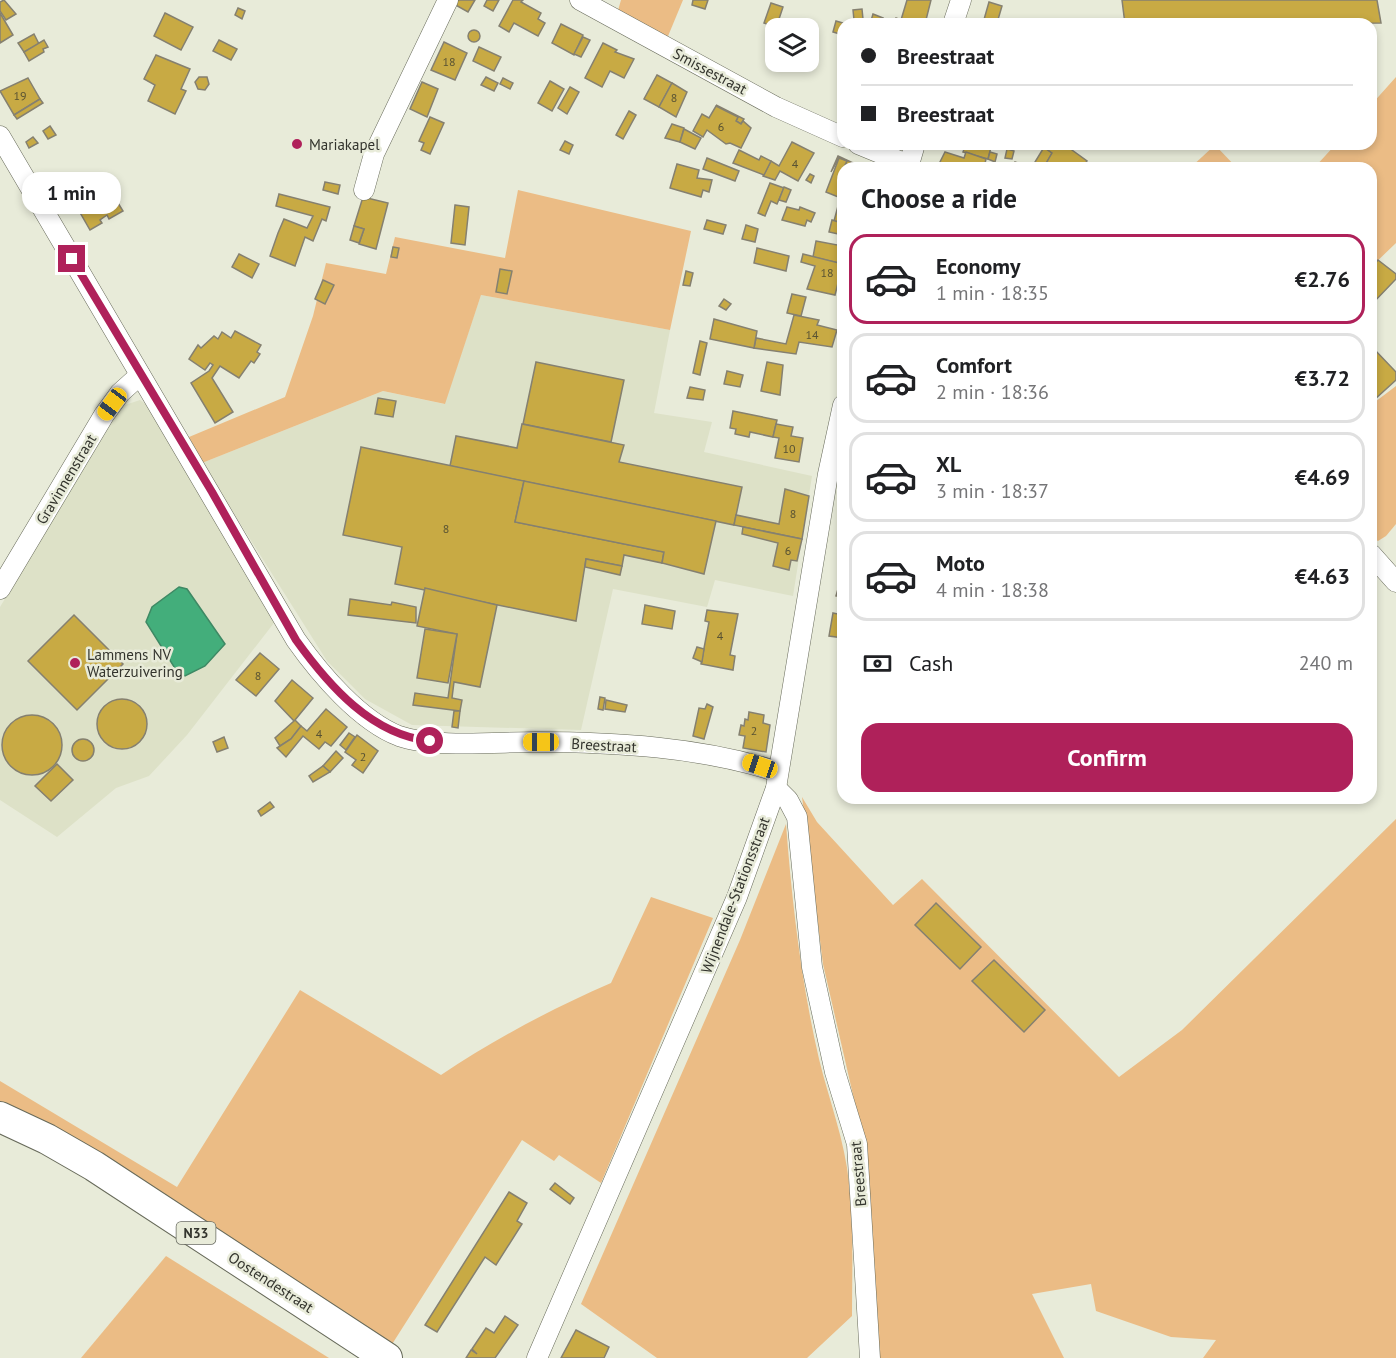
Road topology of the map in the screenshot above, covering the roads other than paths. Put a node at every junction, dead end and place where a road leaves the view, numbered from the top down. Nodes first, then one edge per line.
1 (448, 0) edge
2 (580, 0) edge
3 (961, 0) edge
4 (955, 18) edge
5 (837, 134) edge
6 (0, 136) edge
7 (871, 150) edge
8 (897, 162) edge
9 (364, 190) dead end
10 (140, 375) junction
11 (837, 433) edge
12 (1377, 561) edge
13 (1396, 582) edge
14 (0, 589) edge
15 (777, 780) junction
16 (0, 1118) edge
17 (387, 1358) edge
18 (537, 1358) edge
19 (870, 1358) edge

1 - 9 street
2 - 5 street, Smissestraat
3 - 4 street
6 - 10 street, Breestraat
7 - 8 street
10 - 14 street, Gravinnenstraat
10 - 15 street, Breestraat
11 - 15 street, Wijnendale-Stationsstraat
12 - 13 street
15 - 18 street, Wijnendale-Stationsstraat
15 - 19 street, Breestraat
16 - 17 main road, Oostendestraat / N33

